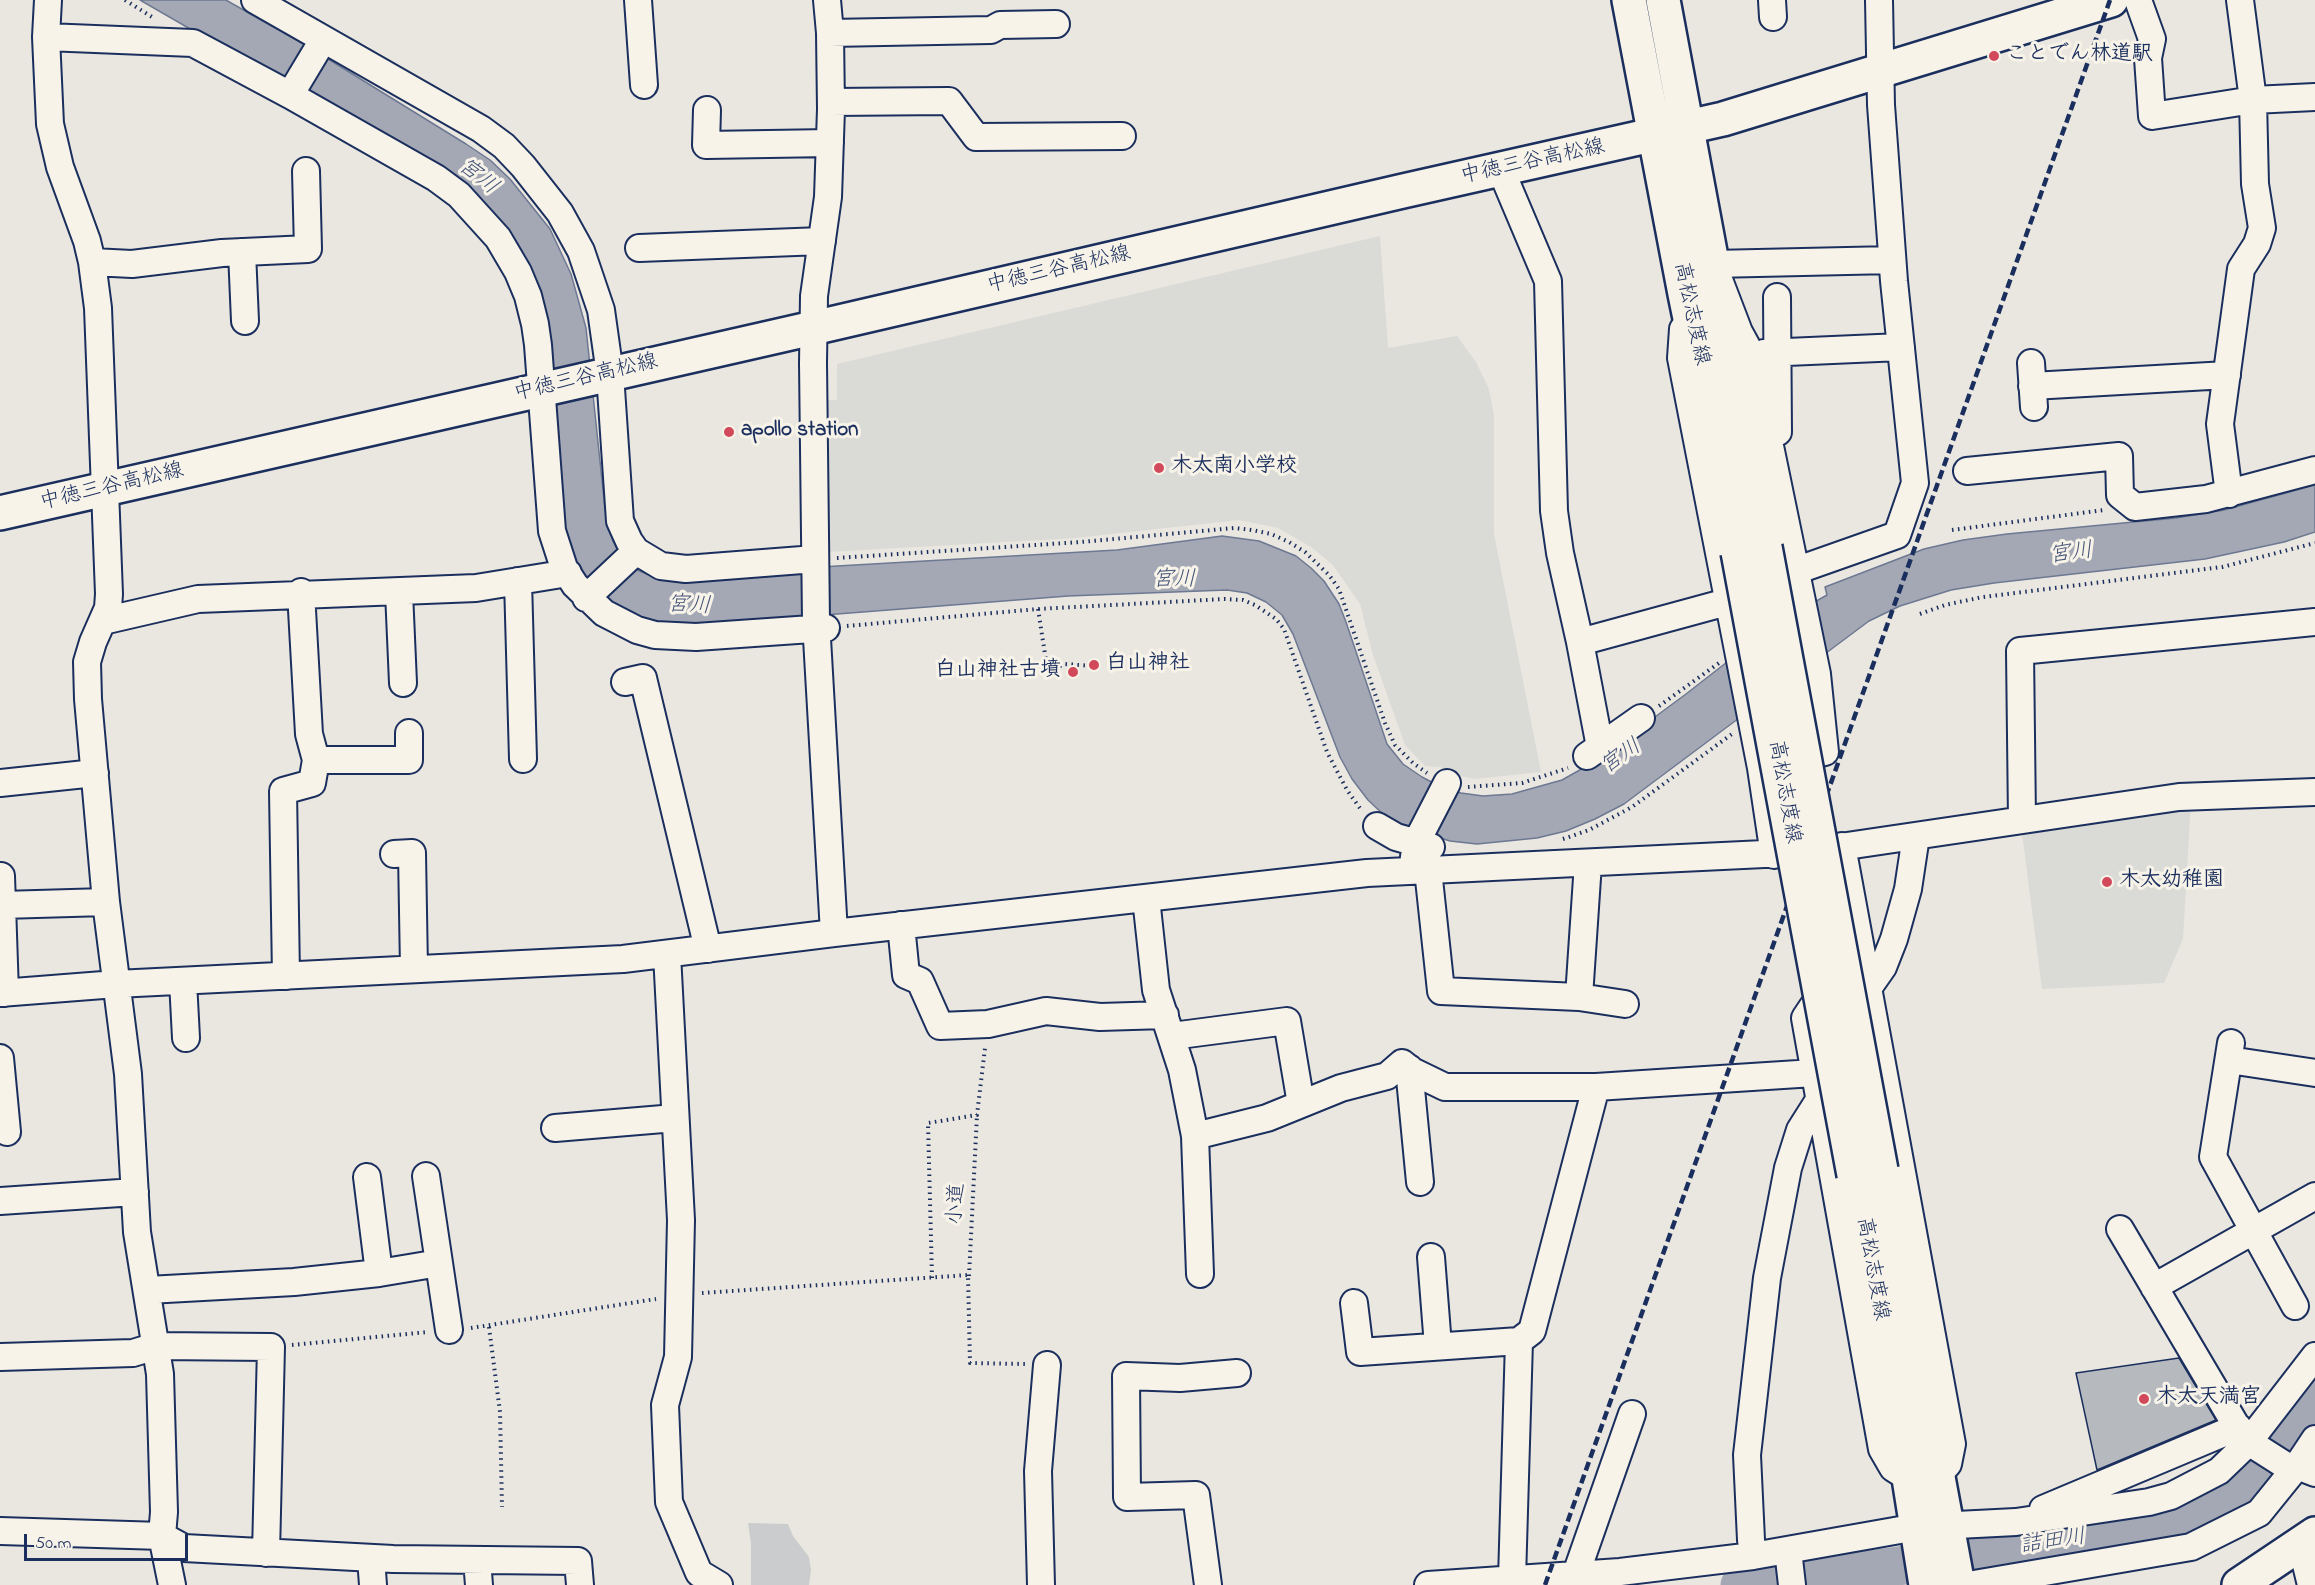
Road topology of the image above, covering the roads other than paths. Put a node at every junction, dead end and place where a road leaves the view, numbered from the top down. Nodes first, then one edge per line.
1 (48, 0) edge
2 (255, 0) edge
3 (638, 0) edge
4 (827, 0) edge
5 (1629, 0) edge
6 (1663, 0) edge
7 (1879, 0) edge
8 (2111, 0) edge
9 (2138, 0) edge
10 (2240, 0) edge
11 (1056, 24) dead end
12 (830, 33) junction
13 (46, 37) junction
14 (321, 43) junction
15 (1880, 71) junction
16 (644, 84) dead end
17 (291, 93) junction
18 (2315, 97) edge
19 (2253, 100) junction
20 (831, 102) junction
21 (707, 110) dead end
22 (1688, 128) junction
23 (1655, 135) junction
24 (1122, 136) dead end
25 (830, 144) junction
26 (1501, 170) junction
27 (306, 171) dead end
28 (822, 241) junction
29 (639, 248) dead end
30 (242, 252) junction
31 (1892, 260) junction
32 (92, 262) junction
33 (1713, 264) junction
34 (1685, 294) junction
35 (1777, 297) dead end
36 (245, 321) dead end
37 (813, 328) junction
38 (1901, 347) junction
39 (1779, 353) junction
40 (1751, 354) junction
41 (607, 375) junction
42 (2227, 375) junction
43 (2032, 386) dead end
44 (544, 388) junction
45 (2315, 470) edge
46 (1967, 471) dead end
47 (1777, 481) junction
48 (105, 489) junction
49 (2229, 494) junction
50 (0, 513) edge
51 (1752, 549) junction
52 (634, 553) junction
53 (815, 562) junction
54 (1795, 571) junction
55 (568, 573) junction
56 (518, 581) junction
57 (399, 592) junction
58 (301, 593) junction
59 (589, 596) junction
60 (1800, 598) junction
61 (1727, 602) junction
62 (103, 621) junction
63 (2315, 622) edge
64 (820, 626) junction
65 (1580, 642) junction
66 (1731, 655) junction
67 (1817, 674) junction
68 (625, 682) dead end
69 (403, 683) dead end
70 (1641, 718) road end
71 (1744, 725) junction
72 (409, 733) dead end
73 (523, 759) dead end
74 (316, 760) junction
75 (1761, 768) junction
76 (94, 773) junction
77 (0, 783) edge
78 (1448, 784) road end
79 (2315, 792) edge
80 (2022, 820) junction
81 (1377, 826) road end
82 (1916, 836) junction
83 (1842, 846) junction
84 (394, 854) dead end
85 (1421, 854) junction
86 (1774, 855) junction
87 (1588, 863) junction
88 (1, 876) edge
89 (1146, 898) junction
90 (106, 902) junction
91 (2, 905) junction
92 (901, 926) junction
93 (834, 933) junction
94 (708, 949) junction
95 (667, 954) junction
96 (414, 969) junction
97 (286, 976) junction
98 (183, 981) junction
99 (116, 984) junction
100 (1869, 987) junction
101 (2, 993) edge
102 (1579, 997) junction
103 (1625, 1004) dead end
104 (1168, 1025) junction
105 (186, 1038) dead end
106 (0, 1058) edge
107 (1408, 1068) junction
108 (1814, 1072) junction
109 (2315, 1073) edge
110 (1596, 1087) junction
111 (1819, 1100) junction
112 (1301, 1104) junction
113 (675, 1118) junction
114 (555, 1128) dead end
115 (7, 1132) dead end
116 (1195, 1136) junction
117 (426, 1176) dead end
118 (367, 1177) dead end
119 (1420, 1182) dead end
120 (135, 1192) junction
121 (2315, 1196) edge
122 (0, 1201) edge
123 (2120, 1229) dead end
124 (2254, 1231) junction
125 (1431, 1257) dead end
126 (439, 1263) junction
127 (379, 1273) junction
128 (1200, 1274) dead end
129 (2154, 1287) junction
130 (148, 1290) junction
131 (1354, 1303) dead end
132 (2295, 1306) dead end
133 (449, 1330) dead end
134 (1519, 1341) junction
135 (156, 1346) junction
136 (1438, 1346) junction
137 (2315, 1356) edge
138 (0, 1357) edge
139 (1047, 1365) dead end
140 (1237, 1373) dead end
141 (1632, 1414) dead end
142 (2247, 1439) junction
143 (2315, 1439) edge
144 (2300, 1469) edge
145 (1923, 1477) junction
146 (2016, 1522) junction
147 (1933, 1530) junction
148 (0, 1532) edge
149 (162, 1536) junction
150 (2308, 1539) edge
151 (1788, 1550) junction
152 (266, 1553) junction
153 (1753, 1556) junction
154 (371, 1558) junction
155 (477, 1560) junction
156 (1576, 1574) junction
157 (1512, 1579) junction
158 (1947, 1582) edge
159 (172, 1585) edge
160 (373, 1585) edge
161 (479, 1585) edge
162 (580, 1585) edge
163 (718, 1585) edge
164 (1041, 1585) edge
165 (1208, 1585) edge
166 (1428, 1585) edge
167 (1792, 1585) edge
168 (2239, 1585) edge
169 (2310, 1585) edge

1 - 13 street
2 - 14 street
3 - 16 street
4 - 12 street
5 - 23 main road, 高松志度線
6 - 22 main road, 高松志度線
7 - 15 street
8 - 15 main road, 中徳三谷高松線
9 - 19 street
10 - 19 street
11 - 12 street
12 - 20 street
13 - 17 street
13 - 32 street
14 - 17 street
14 - 41 street
15 - 22 main road, 中徳三谷高松線
15 - 31 street
17 - 44 street
18 - 19 street
19 - 42 street
20 - 24 street
20 - 25 street
21 - 25 street
22 - 23 main road, 中徳三谷高松線
22 - 33 main road, 高松志度線
23 - 26 main road, 中徳三谷高松線
23 - 34 main road, 高松志度線
25 - 28 street
26 - 37 main road, 中徳三谷高松線
26 - 65 street
27 - 30 street
28 - 29 street
28 - 37 street
30 - 32 street
30 - 36 street
31 - 33 street
31 - 38 street
32 - 48 street
33 - 40 street
33 - 51 main road, 高松志度線
34 - 51 main road, 高松志度線
34 - 61 street
35 - 39 street
37 - 41 main road, 中徳三谷高松線
37 - 53 street
38 - 39 street
38 - 54 street
39 - 40 street
39 - 47 street
40 - 47 street
41 - 44 main road, 中徳三谷高松線
41 - 52 street
42 - 43 street
42 - 49 street
44 - 48 main road, 中徳三谷高松線
44 - 55 street
45 - 49 street
46 - 49 street
47 - 54 street
48 - 50 main road, 中徳三谷高松線
48 - 62 street
51 - 145 main road, 高松志度線, bridge
52 - 53 street
52 - 59 street
53 - 64 street
54 - 60 street
54 - 61 street
55 - 56 street
55 - 59 street
56 - 57 street
56 - 73 street
57 - 58 street
57 - 69 street
58 - 62 street
58 - 74 street
59 - 64 street
60 - 66 street
60 - 67 street
61 - 65 street
61 - 66 street
62 - 76 street
63 - 80 street
64 - 93 street
65 - 70 street
66 - 71 street
67 - 71 street
67 - 75 street
68 - 94 street
71 - 75 street
72 - 74 street
74 - 97 street
75 - 86 street
76 - 77 street
76 - 90 street
78 - 85 street
79 - 80 street
80 - 82 street
81 - 85 street
82 - 83 street
82 - 100 street
83 - 86 street
83 - 100 street
84 - 96 street
85 - 87 street
85 - 89 street
85 - 102 street
86 - 87 street
87 - 102 street
88 - 91 street
89 - 92 street
89 - 104 street
90 - 91 street
90 - 99 street
91 - 101 street
92 - 93 street
92 - 104 street
93 - 94 street
94 - 95 street
95 - 96 street
95 - 113 street
96 - 97 street
97 - 98 street
98 - 99 street
98 - 105 street
99 - 101 street
99 - 120 street
100 - 108 street
100 - 145 street
102 - 103 street
104 - 112 street
104 - 116 street
106 - 115 street
107 - 110 street
107 - 112 street
107 - 119 street
108 - 110 street
108 - 111 street
109 - 124 street
110 - 134 street
111 - 145 street
111 - 153 street
112 - 116 street
113 - 114 street
113 - 163 street
116 - 128 street
117 - 126 street
118 - 127 street
120 - 122 street
120 - 130 street
121 - 124 street
123 - 129 street
124 - 129 street
124 - 132 street
125 - 136 street
126 - 127 street
126 - 133 street
127 - 130 street
129 - 142 street
130 - 135 street
131 - 136 street
134 - 136 street
134 - 157 street
135 - 138 street
135 - 149 street
135 - 152 street
137 - 142 street
139 - 164 street
140 - 165 street
141 - 156 street
142 - 144 street
142 - 146 street
142 - 146 street
143 - 144 street
144 - 158 street
145 - 147 main road, 高松志度線
146 - 147 street
147 - 151 street
147 - 158 main road, 高松志度線
148 - 149 street
149 - 152 street
149 - 159 street
150 - 168 main road
150 - 169 street
151 - 153 street
151 - 167 street
152 - 154 street
153 - 156 street
154 - 155 street
154 - 160 street
155 - 161 street
155 - 162 street
156 - 157 street
157 - 166 street

